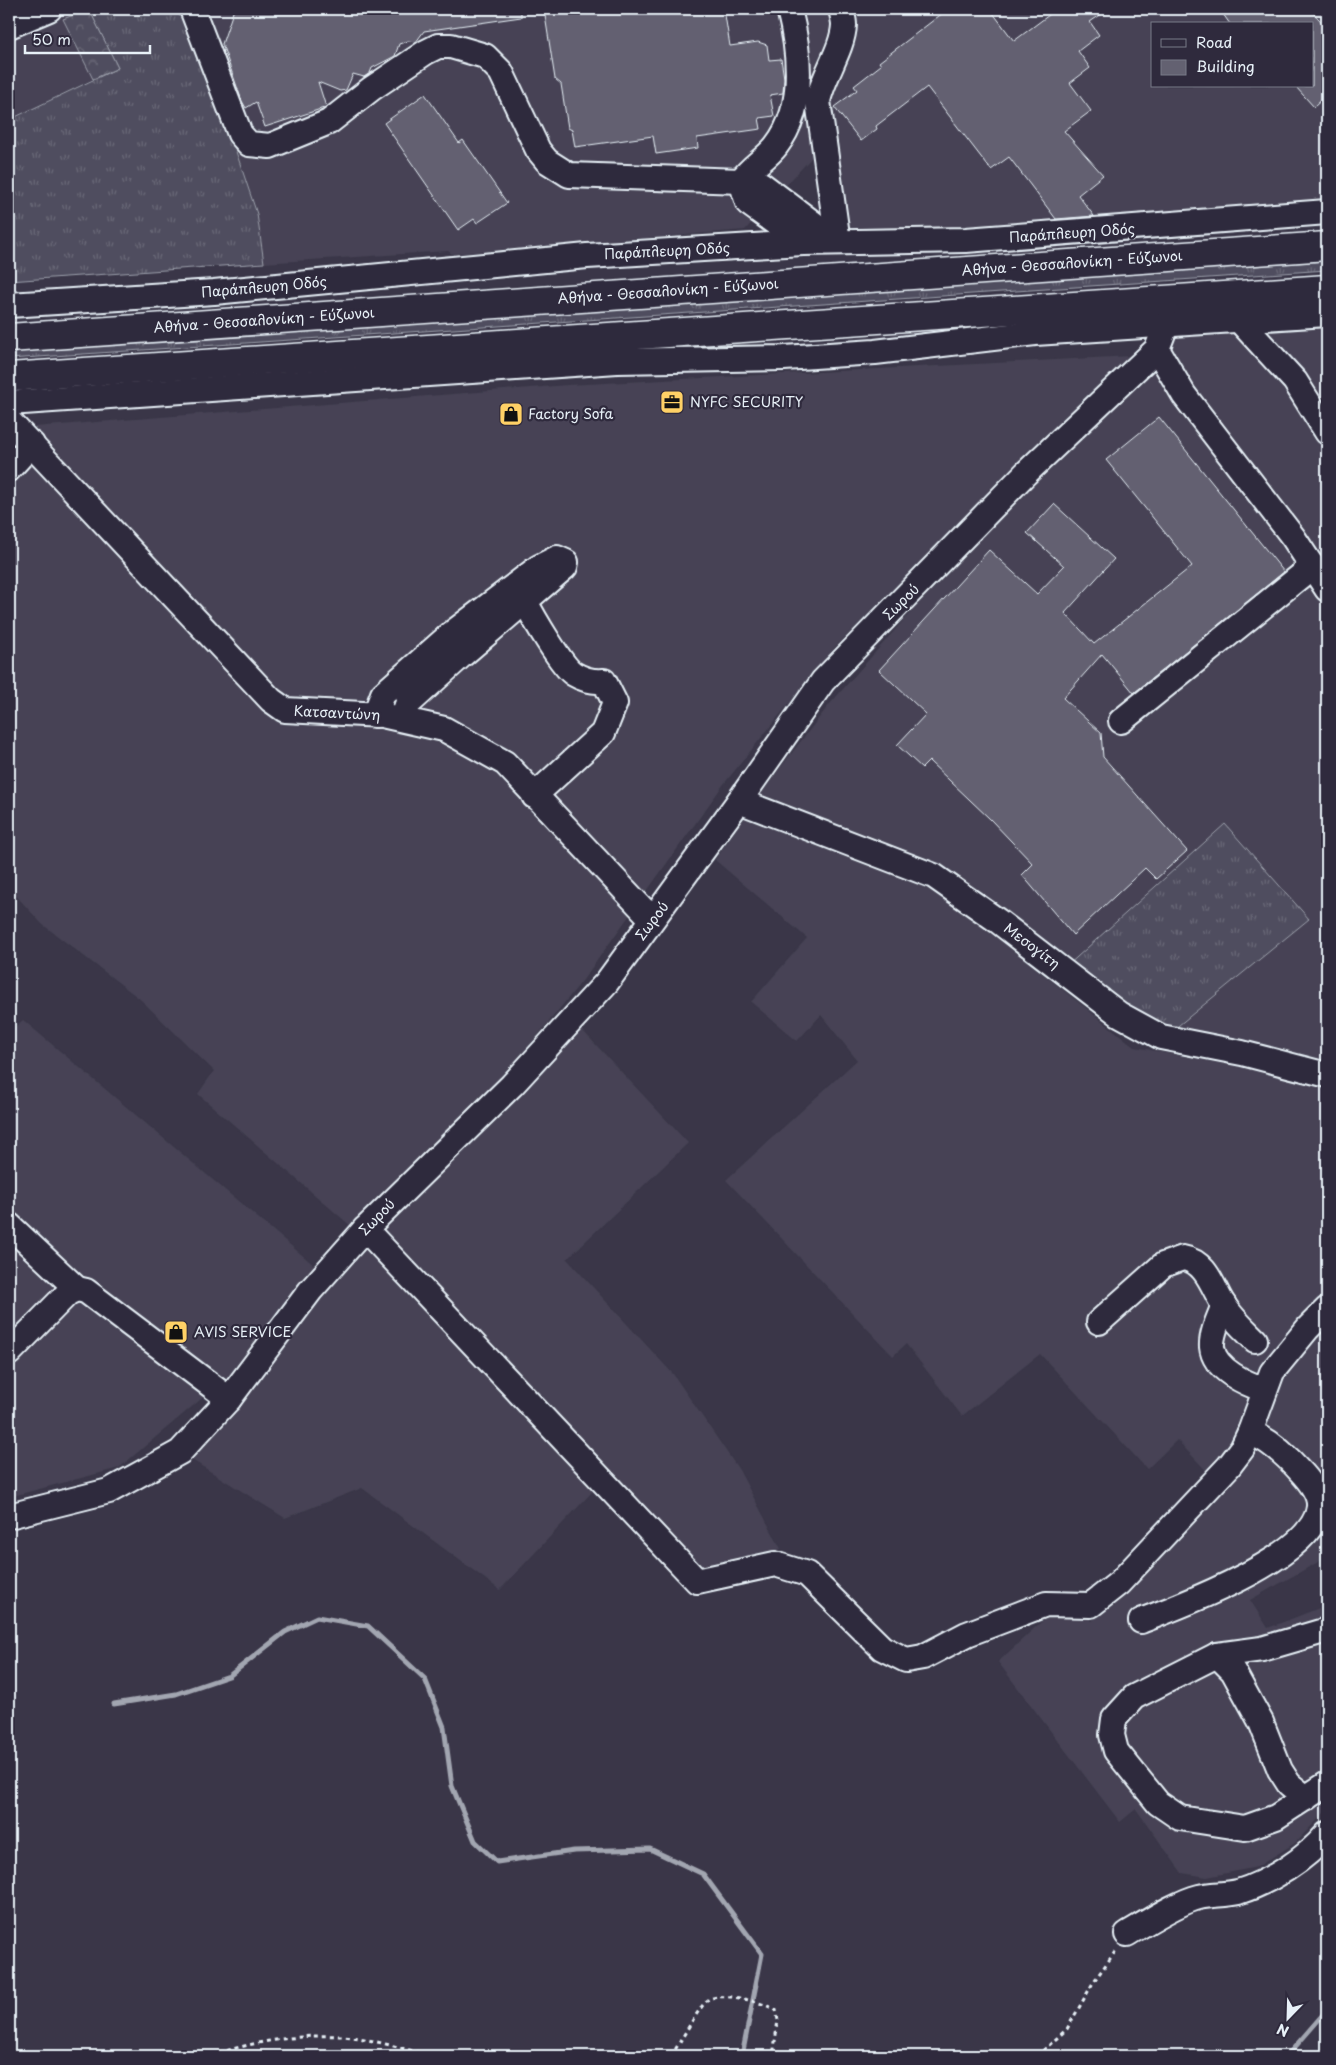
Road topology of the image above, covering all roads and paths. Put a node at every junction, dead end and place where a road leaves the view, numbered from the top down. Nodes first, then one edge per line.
1 (49, 9) edge
2 (192, 9) edge
3 (789, 9) edge
4 (841, 9) edge
5 (9, 26) edge
6 (741, 181) junction
7 (1327, 212) edge
8 (838, 242) junction
9 (803, 243) junction
10 (1327, 246) edge
11 (1327, 289) edge
12 (9, 305) edge
13 (1327, 314) edge
14 (1238, 319) junction
15 (1167, 323) junction
16 (9, 338) edge
17 (1157, 349) junction
18 (9, 377) edge
19 (9, 403) edge
20 (9, 421) edge
21 (1327, 432) edge
22 (32, 444) junction
23 (9, 469) edge
24 (1312, 566) junction
25 (1327, 589) edge
26 (525, 600) junction
27 (375, 714) junction
28 (402, 720) junction
29 (1121, 721) dead end
30 (534, 796) junction
31 (739, 801) junction
32 (652, 920) junction
33 (1327, 1075) edge
34 (9, 1225) edge
35 (365, 1229) junction
36 (77, 1289) junction
37 (1224, 1305) junction
38 (1327, 1309) edge
39 (1099, 1322) dead end
40 (1255, 1340) dead end
41 (9, 1353) edge
42 (1265, 1390) junction
43 (228, 1398) junction
44 (1250, 1432) junction
45 (9, 1516) edge
46 (1141, 1621) dead end
47 (1327, 1630) edge
48 (1217, 1655) junction
49 (1327, 1784) edge
50 (1306, 1798) junction
51 (1327, 1834) edge
52 (1127, 1934) joint
53 (212, 2056) edge
54 (433, 2056) edge
55 (671, 2056) edge
56 (774, 2056) edge
57 (1037, 2056) edge

1 - 5 street
2 - 6 street
3 - 6 street
4 - 8 street
6 - 8 street
6 - 9 street
7 - 8 street, Παράπλευρη Οδός
8 - 9 street, Παράπλευρη Οδός
9 - 12 street, Παράπλευρη Οδός
10 - 16 highway, Αθήνα - Θεσσαλονίκη - Εύζωνοι
11 - 18 highway
13 - 14 street
14 - 15 street
14 - 21 street
15 - 17 street, Σωρού
15 - 19 street
17 - 24 street
17 - 31 street, Σωρού
20 - 22 street, Κατσαντώνη
22 - 23 street
22 - 27 street, Κατσαντώνη
24 - 25 street
24 - 29 street
26 - 27 street
26 - 28 street
26 - 30 street
27 - 28 street, Κατσαντώνη
28 - 30 street, Κατσαντώνη
30 - 32 street, Κατσαντώνη
31 - 32 street, Σωρού
31 - 33 street, Μεσογίτη
32 - 35 street, Σωρού
34 - 36 street
35 - 43 street, Σωρού
35 - 44 street
36 - 41 street
36 - 43 street
37 - 39 street
37 - 40 street
37 - 42 street
38 - 42 street
42 - 44 street
43 - 45 street, Σωρού
44 - 46 street
47 - 48 street
48 - 50 street
48 - 50 street
49 - 50 street
51 - 52 street
52 - 57 path
53 - 54 path
55 - 56 path

